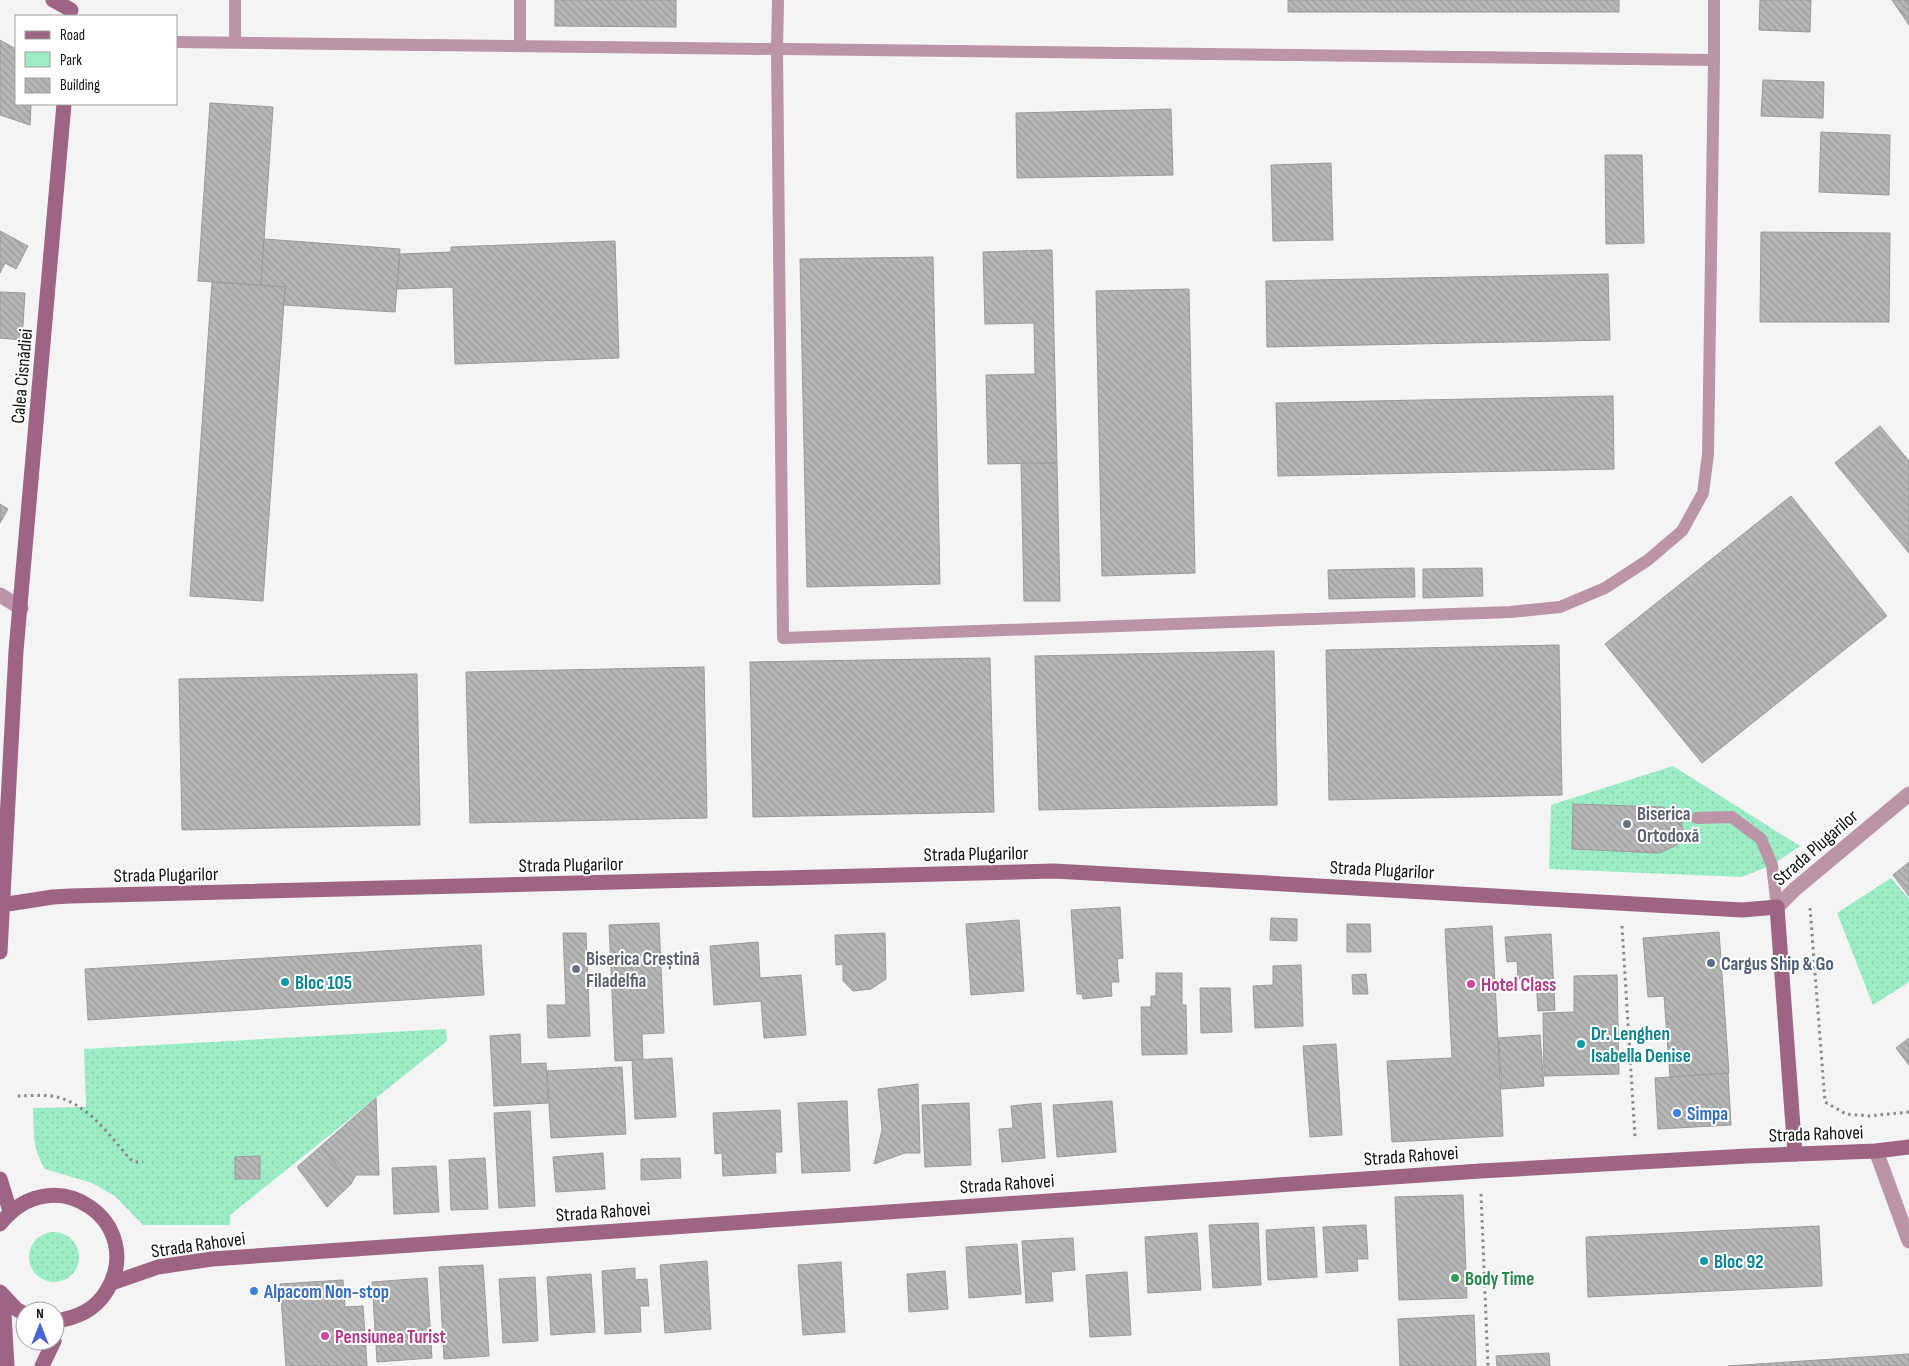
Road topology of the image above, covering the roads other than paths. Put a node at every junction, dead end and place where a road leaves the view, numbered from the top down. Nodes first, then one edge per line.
1 (53, 0) edge
2 (235, 0) edge
3 (520, 0) edge
4 (778, 0) edge
5 (1714, 0) edge
6 (72, 9) edge
7 (178, 42) edge
8 (235, 42) junction
9 (520, 46) junction
10 (777, 49) junction
11 (1714, 60) junction
12 (64, 105) edge
13 (0, 595) edge
14 (21, 608) junction
15 (1909, 794) edge
16 (1697, 818) dead end
17 (1, 905) junction
18 (1777, 907) junction
19 (0, 952) edge
20 (1909, 1147) edge
21 (1876, 1151) junction
22 (1795, 1154) junction
23 (0, 1178) edge
24 (10, 1211) junction
25 (0, 1224) edge
26 (1909, 1241) edge
27 (112, 1283) junction
28 (1, 1294) edge
29 (15, 1308) edge
30 (65, 1319) edge
31 (49, 1351) edge
32 (7, 1366) edge
33 (42, 1366) edge

1 - 6 street
2 - 8 lane
3 - 9 lane
4 - 10 lane
5 - 11 lane
7 - 8 lane
8 - 9 lane
9 - 10 lane
10 - 11 lane
10 - 11 lane
12 - 14 street, Calea Cisnădiei
13 - 14 street
14 - 17 street, Calea Cisnădiei
15 - 18 street, Strada Plugarilor
16 - 18 lane
17 - 18 street, Strada Plugarilor
17 - 19 street, Calea Cisnădiei
18 - 22 street
20 - 21 street, Strada Rahovei
21 - 22 street, Strada Rahovei
21 - 26 street
22 - 27 street, Strada Rahovei
23 - 24 street
24 - 25 street
24 - 27 street
27 - 30 street
28 - 29 street
28 - 32 street
31 - 33 street

